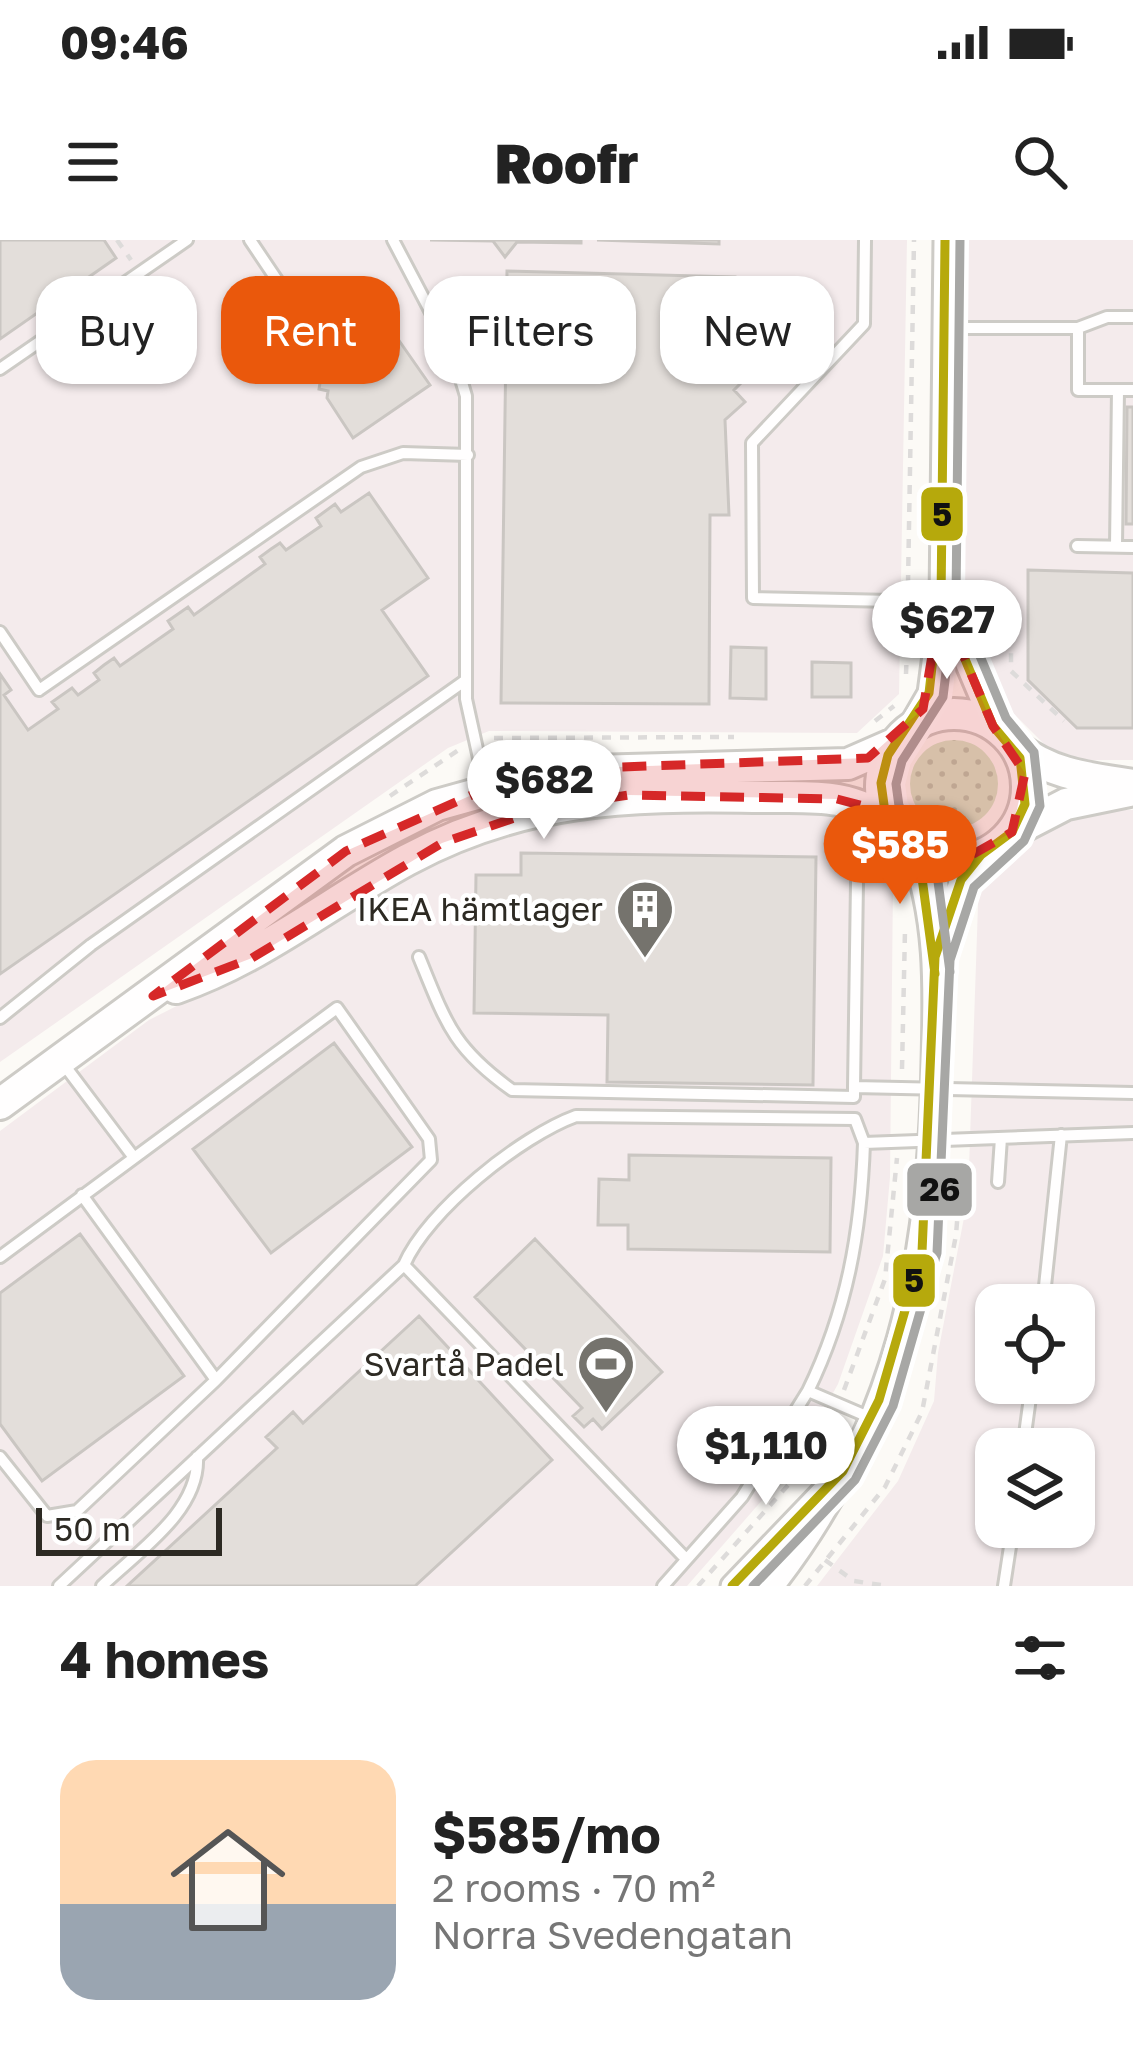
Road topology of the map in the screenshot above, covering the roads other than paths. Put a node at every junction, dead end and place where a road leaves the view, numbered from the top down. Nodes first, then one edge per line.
1 (187, 240) edge
2 (250, 240) edge
3 (393, 240) edge
4 (865, 240) edge
5 (945, 240) edge
6 (274, 276) edge
7 (1133, 316) edge
8 (944, 328) junction
9 (1078, 328) junction
10 (0, 369) edge
11 (1118, 390) junction
12 (1133, 390) edge
13 (468, 454) junction
14 (1077, 546) dead end
15 (1116, 546) junction
16 (1133, 547) edge
17 (941, 602) junction
18 (0, 632) edge
19 (466, 680) junction
20 (1003, 735) junction
21 (902, 737) junction
22 (1133, 788) edge
23 (483, 790) junction
24 (494, 824) junction
25 (1012, 832) junction
26 (900, 836) junction
27 (981, 855) junction
28 (857, 882) dead end
29 (419, 957) dead end
30 (935, 957) junction
31 (153, 996) junction
32 (0, 1018) edge
33 (61, 1061) junction
34 (854, 1087) junction
35 (933, 1088) junction
36 (1133, 1093) edge
37 (0, 1104) edge
38 (1133, 1133) edge
39 (1061, 1135) junction
40 (1000, 1138) junction
41 (864, 1143) junction
42 (931, 1143) junction
43 (132, 1155) junction
44 (998, 1182) dead end
45 (82, 1195) junction
46 (0, 1257) edge
47 (404, 1265) junction
48 (1045, 1284) edge
49 (216, 1380) junction
50 (808, 1391) junction
51 (871, 1418) junction
52 (0, 1457) edge
53 (197, 1457) junction
54 (843, 1471) junction
55 (1009, 1548) edge
56 (686, 1559) junction
57 (58, 1586) edge
58 (102, 1586) edge
59 (662, 1586) edge
60 (732, 1586) edge
61 (773, 1586) edge
62 (1004, 1586) edge

1 - 10 lane
2 - 6 lane
3 - 13 lane
4 - 17 lane
5 - 8 street
7 - 9 lane
8 - 9 lane
8 - 17 street
9 - 11 lane
11 - 12 lane
11 - 15 lane
13 - 18 lane
13 - 19 lane
14 - 15 lane
15 - 16 lane
17 - 20 street
17 - 21 street
19 - 23 lane
19 - 32 lane
20 - 21 street
20 - 22 street
20 - 25 street
21 - 23 street
21 - 26 street
22 - 25 street
23 - 24 lane
23 - 31 street
24 - 26 street
24 - 31 street
25 - 27 street
26 - 27 street
26 - 30 street
27 - 30 street
28 - 34 lane
29 - 34 lane
30 - 35 street
31 - 33 street
33 - 37 street
33 - 43 lane
34 - 35 lane
35 - 36 lane
35 - 42 street
38 - 39 lane
39 - 40 lane
39 - 48 lane
40 - 42 lane
40 - 44 lane
41 - 42 lane
41 - 47 lane
41 - 50 lane
42 - 51 street
43 - 45 lane
43 - 49 lane
45 - 46 lane
45 - 49 lane
47 - 53 lane
47 - 56 lane
49 - 52 lane
50 - 51 lane
50 - 56 lane
51 - 54 street
53 - 57 lane
53 - 58 lane
54 - 60 street
54 - 61 street
55 - 62 lane
56 - 59 lane

